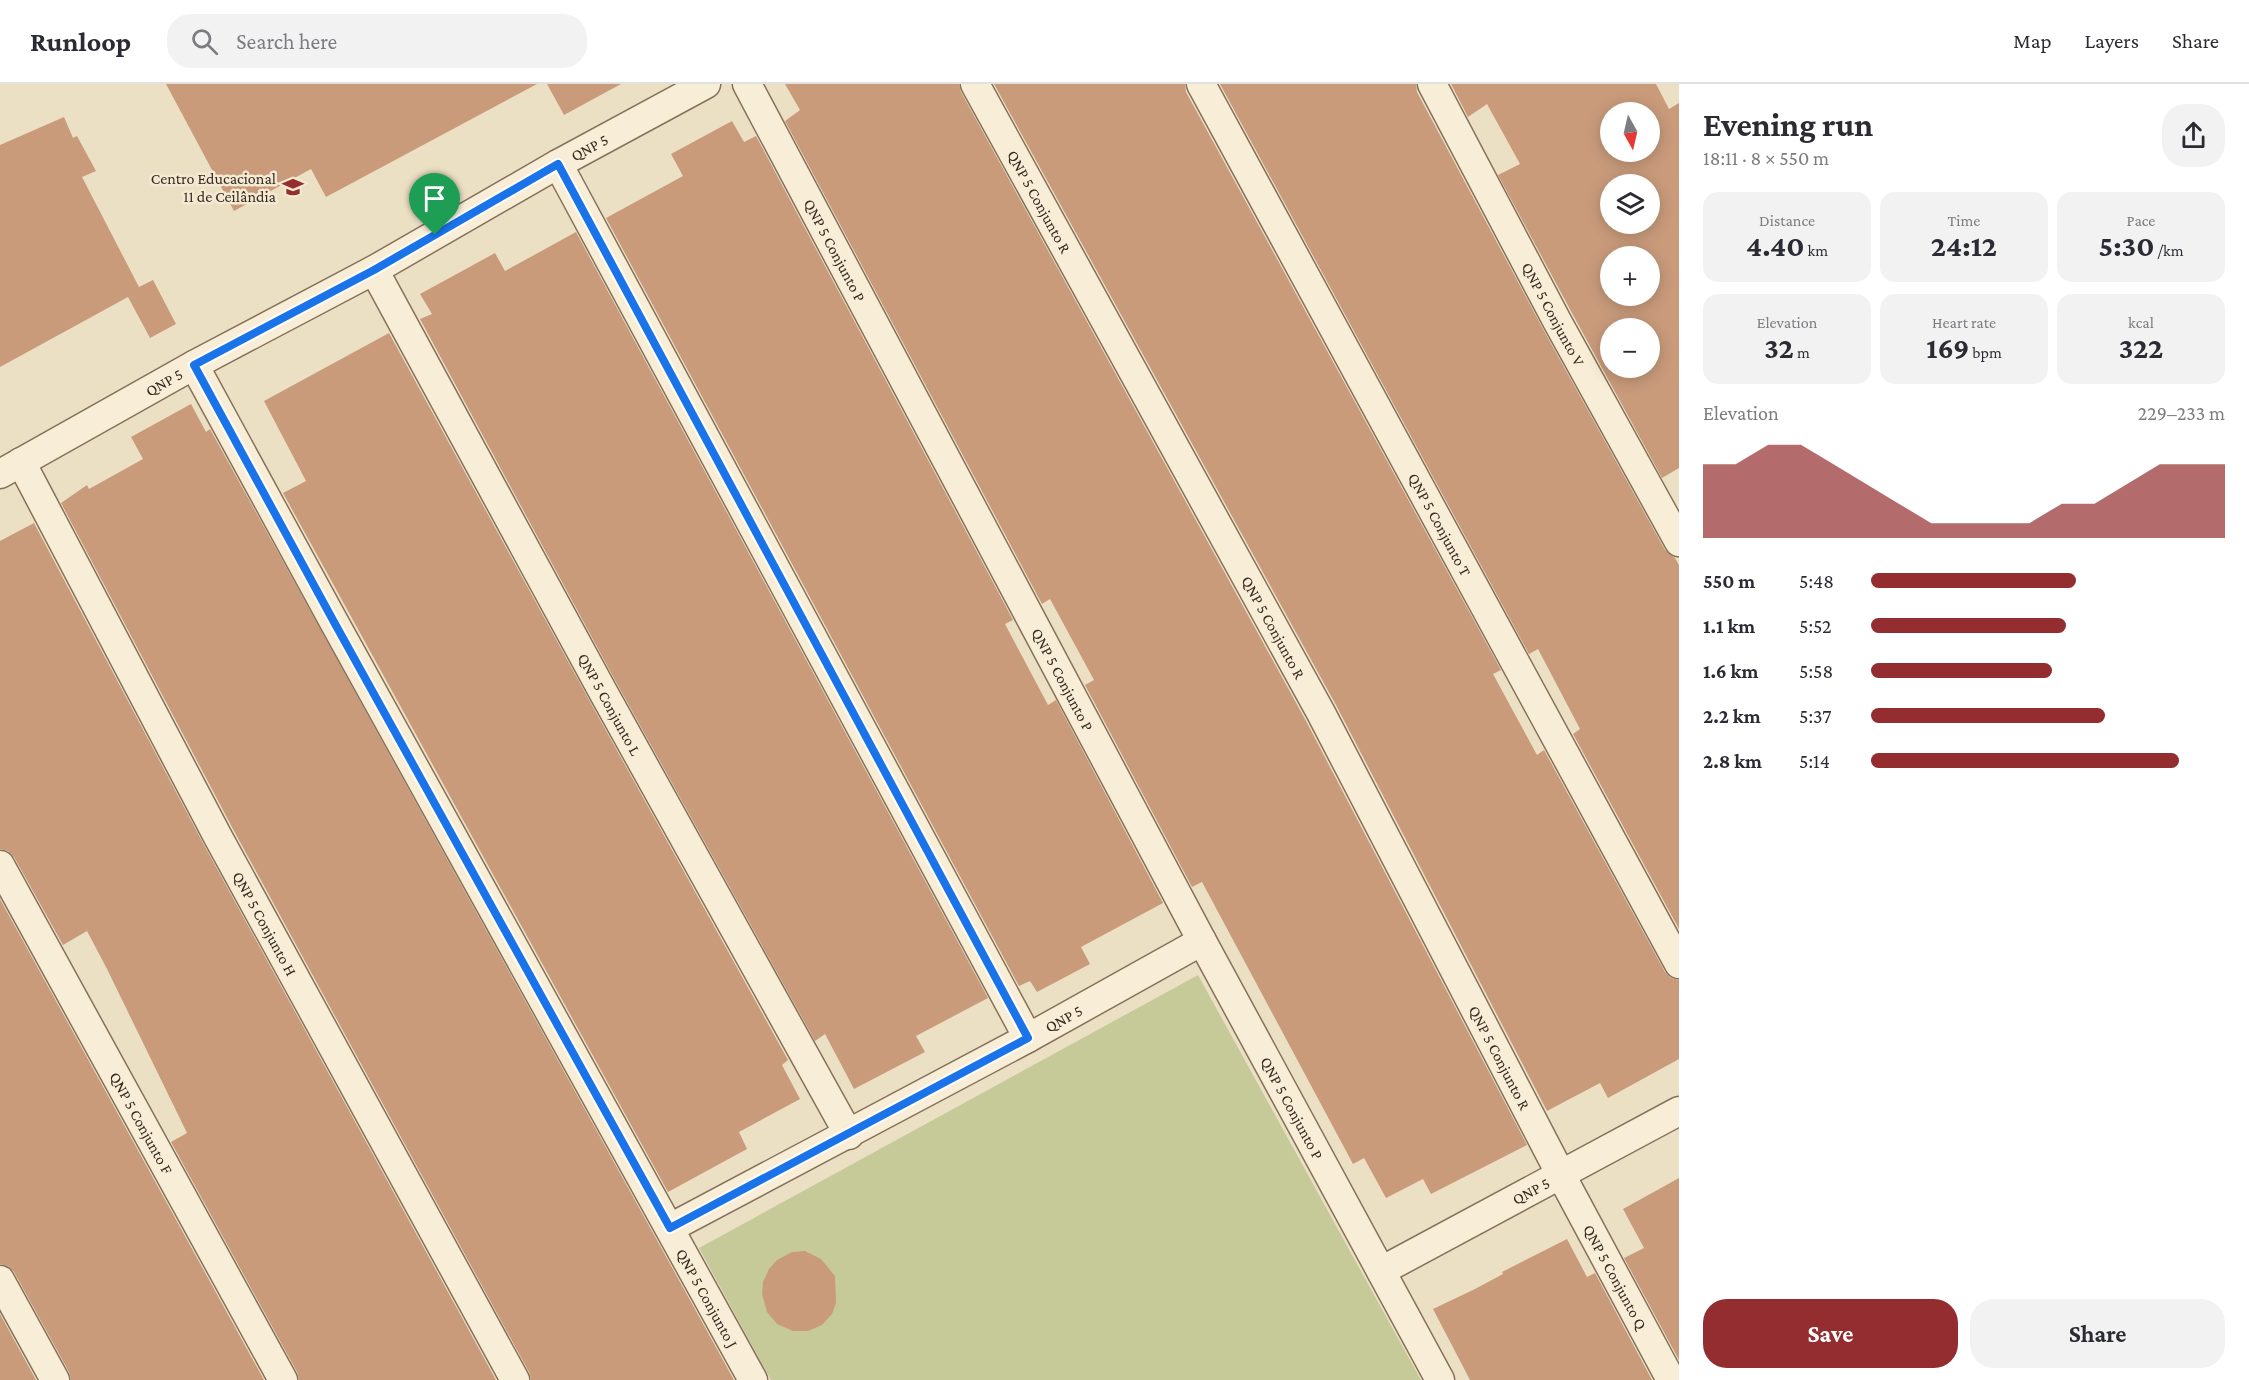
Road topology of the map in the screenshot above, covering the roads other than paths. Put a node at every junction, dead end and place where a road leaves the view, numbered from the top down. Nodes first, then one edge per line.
1 (706, 84) edge
2 (747, 84) edge
3 (975, 84) edge
4 (1200, 84) edge
5 (1432, 84) edge
6 (558, 164) junction
7 (374, 270) junction
8 (194, 365) junction
9 (10, 468) edge
10 (1679, 542) edge
11 (0, 865) edge
12 (1202, 941) junction
13 (1679, 964) edge
14 (1028, 1038) junction
15 (1679, 1111) edge
16 (849, 1135) junction
17 (1561, 1175) junction
18 (670, 1228) junction
19 (1381, 1271) junction
20 (0, 1280) edge
21 (55, 1380) edge
22 (283, 1380) edge
23 (515, 1380) edge
24 (753, 1380) edge
25 (1440, 1380) edge
26 (1671, 1380) edge

1 - 6 street, QNP 5
2 - 12 street, QNP 5 Conjunto P
3 - 17 street, QNP 5 Conjunto R
4 - 13 street, QNP 5 Conjunto T
5 - 10 street, QNP 5 Conjunto V
6 - 7 street, QNP 5
6 - 14 street
7 - 8 street, QNP 5
7 - 16 street, QNP 5 Conjunto L
8 - 9 street, QNP 5
8 - 18 street, QNP 5 Conjunto J
9 - 23 street, QNP 5 Conjunto H
11 - 22 street, QNP 5 Conjunto F
12 - 14 street, QNP 5
12 - 19 street, QNP 5 Conjunto P
14 - 16 street, QNP 5
15 - 17 street, QNP 5
16 - 18 street, QNP 5
17 - 19 street, QNP 5
17 - 26 street, QNP 5 Conjunto Q
18 - 24 street, QNP 5 Conjunto J
19 - 25 street, QNP 5 Conjunto P
20 - 21 street

